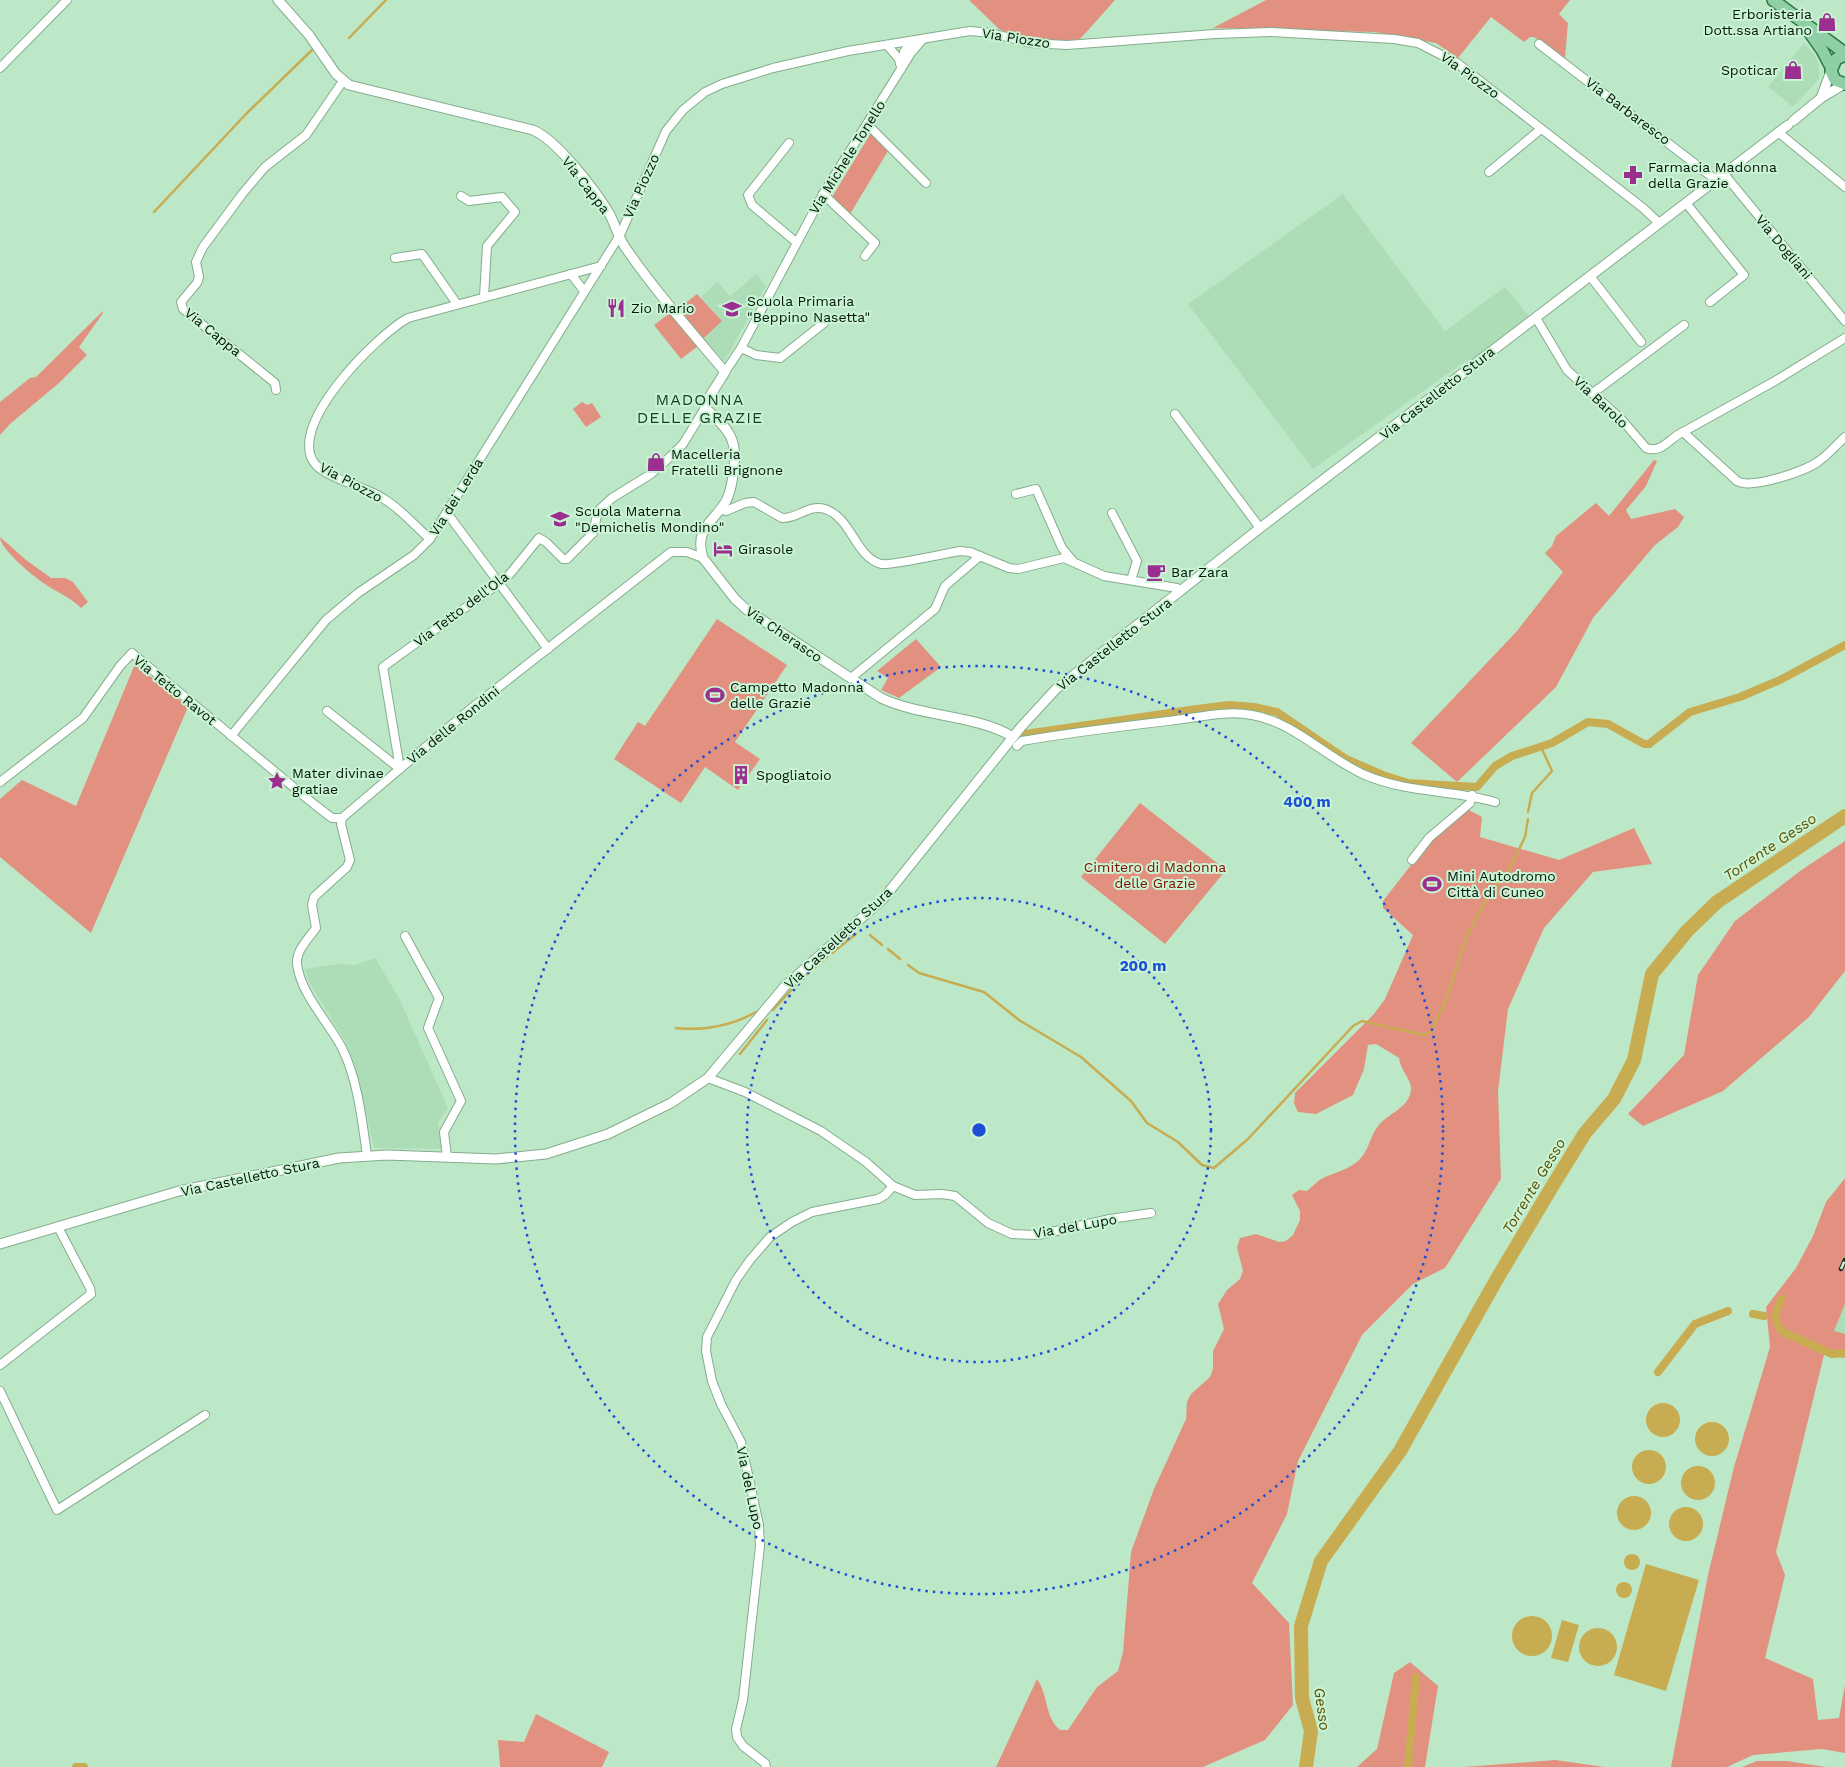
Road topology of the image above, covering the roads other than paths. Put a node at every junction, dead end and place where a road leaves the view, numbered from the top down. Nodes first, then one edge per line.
1 (67, 0) edge
2 (278, 0) edge
3 (1773, 0) edge
4 (1802, 22) junction
5 (924, 38) junction
6 (911, 41) junction
7 (1539, 44) dead end
8 (887, 45) junction
9 (1845, 54) edge
10 (0, 68) edge
11 (1831, 69) junction
12 (900, 73) junction
13 (343, 81) junction
14 (1845, 84) edge
15 (1820, 98) junction
16 (867, 124) junction
17 (1542, 129) junction
18 (1778, 132) junction
19 (789, 143) dead end
20 (1489, 172) dead end
21 (1720, 177) junction
22 (926, 183) dead end
23 (1845, 187) edge
24 (824, 194) junction
25 (461, 196) dead end
26 (1686, 203) junction
27 (1659, 223) junction
28 (620, 234) junction
29 (796, 242) junction
30 (865, 256) dead end
31 (396, 258) dead end
32 (600, 266) junction
33 (571, 274) junction
34 (1590, 276) junction
35 (584, 291) junction
36 (484, 297) junction
37 (1710, 302) dead end
38 (457, 304) junction
39 (1536, 318) junction
40 (1845, 321) edge
41 (824, 324) dead end
42 (1684, 325) dead end
43 (1845, 338) edge
44 (1641, 342) dead end
45 (741, 348) junction
46 (725, 372) junction
47 (276, 390) dead end
48 (1594, 393) junction
49 (706, 408) junction
50 (1175, 414) dead end
51 (1682, 432) junction
52 (1845, 438) edge
53 (1016, 494) dead end
54 (720, 509) junction
55 (448, 513) junction
56 (1112, 513) dead end
57 (1260, 528) junction
58 (430, 539) junction
59 (980, 556) junction
60 (703, 558) junction
61 (1072, 560) junction
62 (1130, 580) junction
63 (498, 584) junction
64 (1181, 590) junction
65 (548, 649) junction
66 (851, 678) junction
67 (327, 712) dead end
68 (231, 736) junction
69 (1012, 737) junction
70 (1017, 746) dead end
71 (400, 769) junction
72 (0, 782) edge
73 (1472, 795) junction
74 (1495, 802) dead end
75 (342, 818) junction
76 (1412, 860) dead end
77 (405, 936) dead end
78 (708, 1078) junction
79 (367, 1155) junction
80 (447, 1157) junction
81 (893, 1186) junction
82 (1151, 1213) dead end
83 (58, 1227) junction
84 (0, 1244) edge
85 (0, 1365) edge
86 (0, 1391) edge
87 (205, 1415) dead end
88 (766, 1767) edge

1 - 10 street
2 - 13 street, Via Cappa
3 - 4 main road
4 - 9 main road
4 - 11 main road
5 - 6 street, Via Piozzo
5 - 12 street, Via Michele Tonello
5 - 17 street, Via Piozzo
6 - 8 street, Via Piozzo
6 - 12 street, Via Michele Tonello
7 - 21 street, Via Barbaresco
8 - 12 street
8 - 28 street, Via Piozzo
9 - 11 main road
11 - 14 main road
11 - 15 street, Via Castelletto Stura
12 - 16 street, Via Michele Tonello
13 - 28 street, Via Cappa
13 - 47 street, Via Cappa
14 - 15 street, Via Castelletto Stura
15 - 18 street, Via Castelletto Stura
16 - 22 street
16 - 24 street, Via Michele Tonello
17 - 20 street
17 - 27 street, Via Piozzo
18 - 21 street, Via Castelletto Stura
18 - 23 street
19 - 29 street
21 - 26 street, Via Castelletto Stura
21 - 40 street, Via Dogliani
24 - 29 street, Via Michele Tonello
24 - 30 street
25 - 36 street
26 - 27 street, Via Castelletto Stura
26 - 37 street
27 - 34 street, Via Castelletto Stura
28 - 32 street, Via Piozzo
28 - 46 street, Via Cappa
29 - 45 street, Via Michele Tonello
31 - 38 street
32 - 33 street, Via Piozzo
32 - 35 street, Via dei Lerda
33 - 35 street
33 - 36 street, Via Piozzo
34 - 39 street, Via Castelletto Stura
34 - 44 street
35 - 55 street, Via dei Lerda
36 - 38 street, Via Piozzo
38 - 58 street, Via Piozzo
39 - 48 street, Via Barolo
39 - 57 street, Via Castelletto Stura
41 - 45 street
42 - 48 street
43 - 51 street, Via Barolo
45 - 46 street, Via Michele Tonello
46 - 49 street
48 - 51 street, Via Barolo
49 - 54 street
49 - 63 street, Via Tetto dell'Ola
50 - 57 street
51 - 52 street
53 - 61 street
54 - 59 street
54 - 60 street
55 - 58 street, Via dei Lerda
55 - 63 street
56 - 62 street
57 - 64 street, Via Castelletto Stura
58 - 68 street, Via dei Lerda
59 - 61 street
59 - 66 street
60 - 65 street, Via delle Rondini
60 - 66 street, Via Cherasco
61 - 62 street
62 - 64 street
63 - 65 street
63 - 71 street, Via Tetto dell'Ola
64 - 69 street, Via Castelletto Stura
65 - 71 street, Via delle Rondini
66 - 69 street, Via Cherasco
67 - 71 street
68 - 72 street, Via Tetto Ravot
68 - 75 street, Via Tetto Ravot
69 - 78 street, Via Castelletto Stura
70 - 73 street
71 - 75 street, Via delle Rondini
73 - 74 street
73 - 76 street
75 - 79 street
77 - 80 street
78 - 80 street, Via Castelletto Stura
78 - 81 street, Via del Lupo
79 - 80 street, Via Castelletto Stura
79 - 83 street, Via Castelletto Stura
81 - 82 street, Via del Lupo
81 - 88 street, Via del Lupo
83 - 84 street, Via Castelletto Stura
83 - 85 street
86 - 87 street

